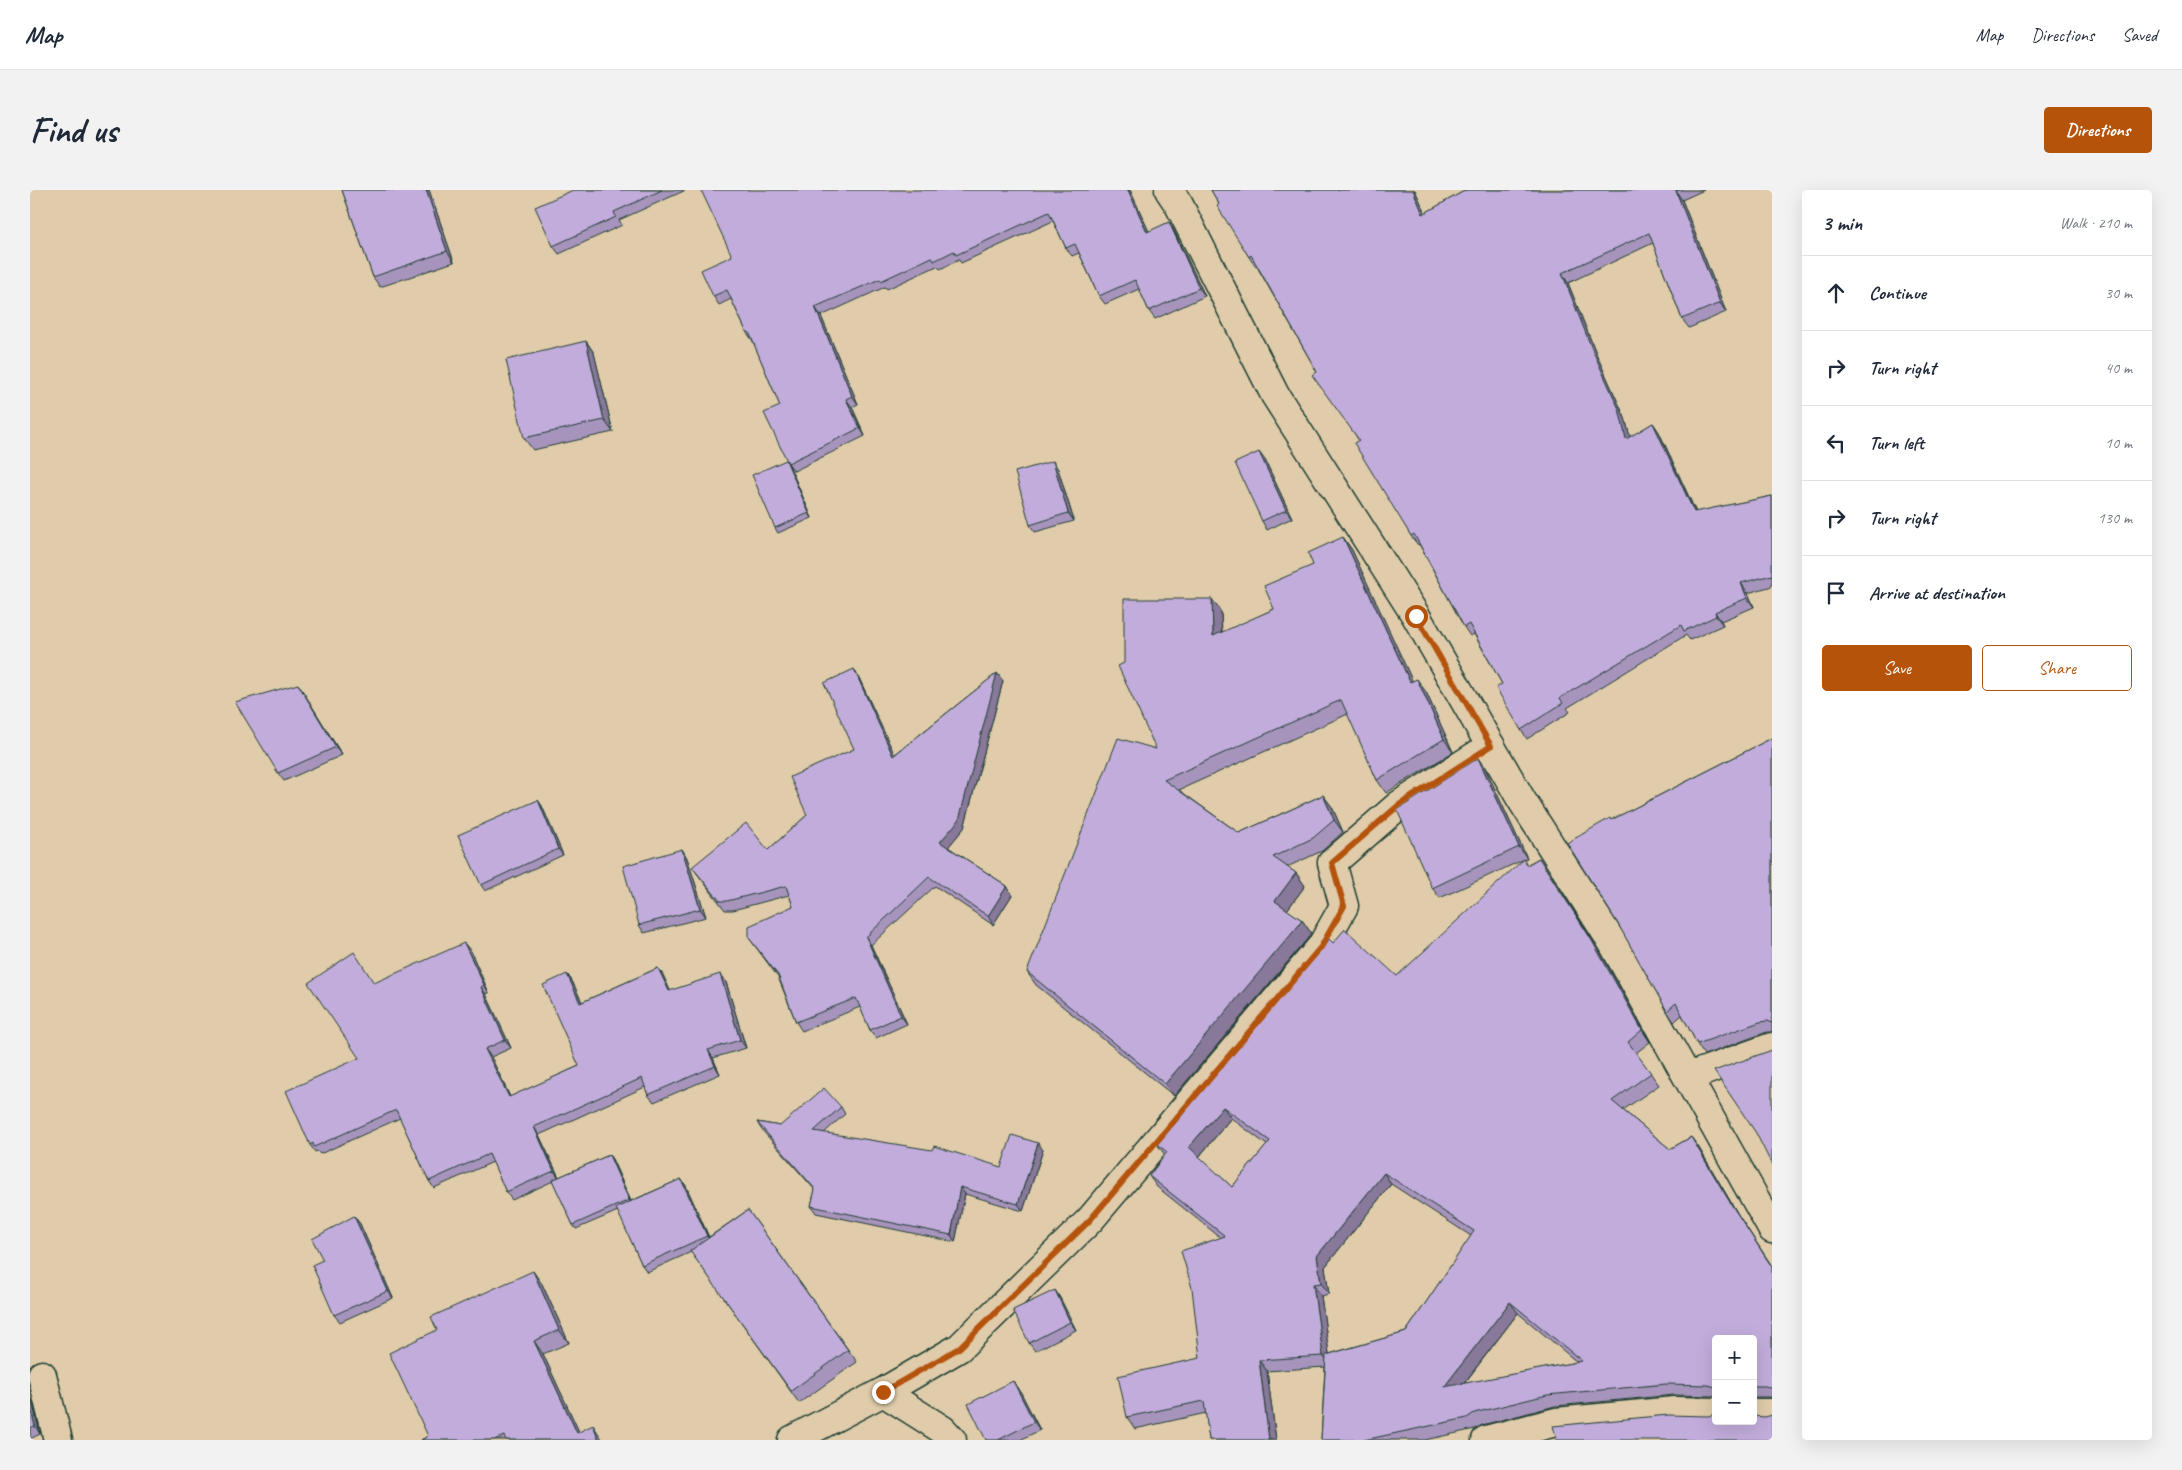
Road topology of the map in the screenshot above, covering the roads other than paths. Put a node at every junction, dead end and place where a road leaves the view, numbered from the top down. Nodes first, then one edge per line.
1 (1169, 190) edge
2 (1491, 746) junction
3 (1772, 1047) edge
4 (1688, 1077) junction
5 (1772, 1229) edge
6 (42, 1375) dead end
7 (883, 1392) junction
8 (1712, 1412) edge
9 (1757, 1413) edge
10 (1772, 1413) edge
11 (58, 1440) edge
12 (792, 1440) edge
13 (952, 1440) edge
14 (1486, 1440) edge

1 - 2 street
2 - 4 street
2 - 7 street
3 - 4 street
4 - 5 street
6 - 11 street
7 - 12 street
7 - 13 street
8 - 14 street
9 - 10 street

